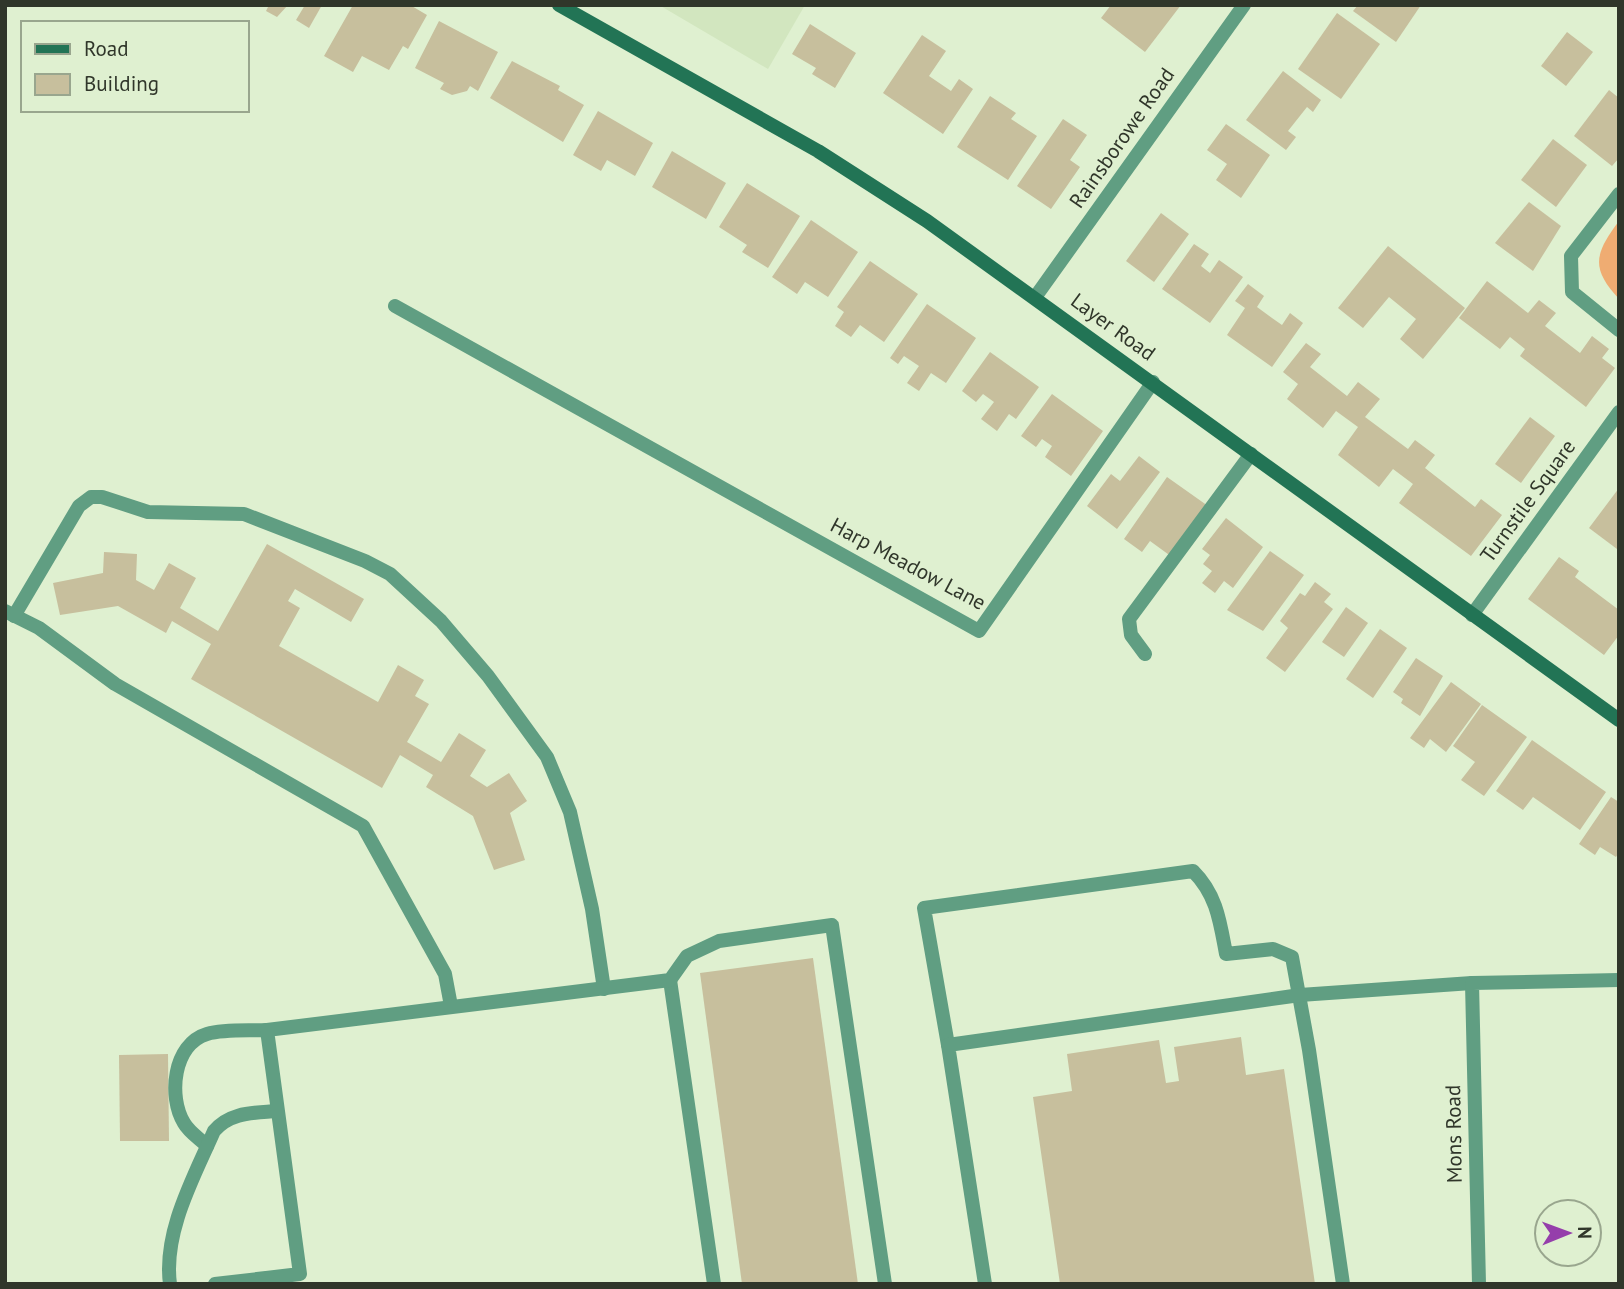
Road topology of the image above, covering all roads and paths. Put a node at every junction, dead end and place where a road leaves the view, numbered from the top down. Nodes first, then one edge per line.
1 (559, 5) edge
2 (1244, 5) edge
3 (1619, 194) edge
4 (1035, 296) junction
5 (395, 306) dead end
6 (1619, 330) edge
7 (1153, 382) junction
8 (1619, 412) edge
9 (1251, 454) junction
10 (10, 613) edge
11 (1472, 615) junction
12 (1145, 653) dead end
13 (1619, 720) edge
14 (670, 980) junction
15 (1619, 980) edge
16 (1472, 984) junction
17 (604, 989) junction
18 (1300, 995) junction
19 (451, 1006) junction
20 (267, 1030) junction
21 (948, 1045) junction
22 (276, 1111) junction
23 (207, 1146) junction
24 (300, 1279) edge
25 (170, 1284) edge
26 (215, 1284) edge
27 (714, 1284) edge
28 (885, 1284) edge
29 (985, 1284) edge
30 (1343, 1284) edge
31 (1479, 1284) edge

1 - 4 main road, Layer Road
2 - 4 street, Rainsborowe Road
3 - 6 street
4 - 7 main road, Layer Road
5 - 7 street, Harp Meadow Lane
7 - 9 main road, Layer Road
8 - 11 street, Turnstile Square
9 - 11 main road, Layer Road
9 - 12 street
10 - 17 street
10 - 19 street
11 - 13 main road, Layer Road
14 - 17 street
14 - 27 street
14 - 28 street
15 - 16 street
16 - 18 street
16 - 31 street, Mons Road
17 - 19 street
18 - 21 street
18 - 21 street
18 - 30 street
19 - 20 street
20 - 22 street
20 - 23 street
21 - 29 street
22 - 23 street
22 - 24 street
23 - 25 street
24 - 26 street

